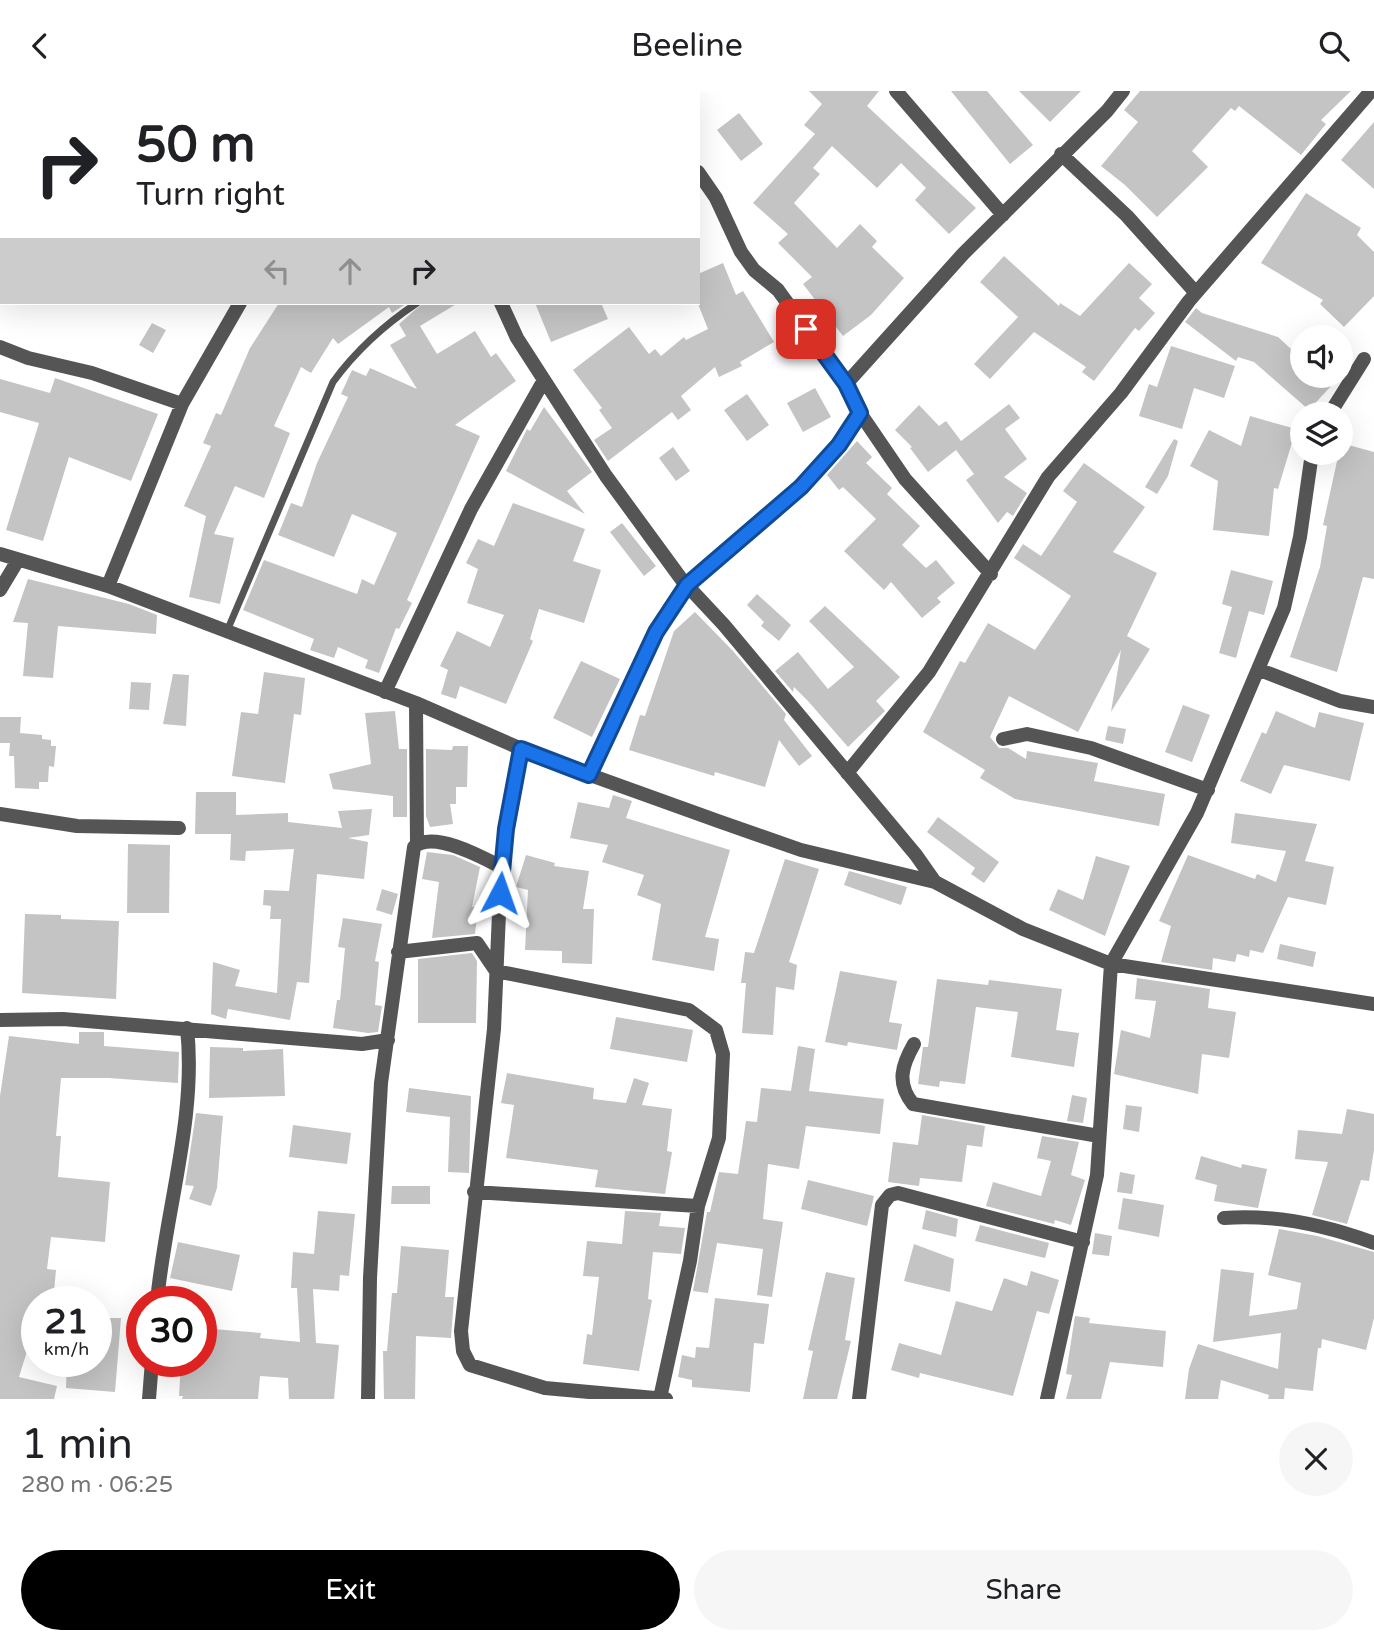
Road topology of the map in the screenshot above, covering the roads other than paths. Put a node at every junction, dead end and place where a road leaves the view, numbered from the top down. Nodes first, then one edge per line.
1 (896, 91) edge
2 (1124, 91) edge
3 (1371, 91) edge
4 (1061, 154) junction
5 (700, 175) edge
6 (1003, 215) junction
7 (1196, 293) junction
8 (239, 305) edge
9 (415, 305) edge
10 (502, 305) edge
11 (0, 348) edge
12 (1364, 359) dead end
13 (544, 380) junction
14 (846, 384) junction
15 (1337, 402) edge
16 (182, 404) junction
17 (860, 413) junction
18 (1310, 465) edge
19 (0, 555) edge
20 (18, 560) junction
21 (991, 574) junction
22 (687, 585) junction
23 (108, 586) junction
24 (0, 590) edge
25 (227, 631) junction
26 (1259, 670) junction
27 (385, 692) junction
28 (416, 703) junction
29 (1374, 707) edge
30 (1003, 739) dead end
31 (521, 749) junction
32 (847, 773) junction
33 (589, 775) junction
34 (1208, 790) junction
35 (0, 814) edge
36 (179, 828) dead end
37 (417, 844) junction
38 (501, 867) junction
39 (934, 882) junction
40 (398, 952) junction
41 (1111, 964) junction
42 (496, 971) junction
43 (1374, 1004) edge
44 (0, 1020) edge
45 (187, 1028) junction
46 (387, 1040) junction
47 (914, 1044) dead end
48 (1098, 1136) junction
49 (474, 1192) junction
50 (698, 1206) junction
51 (1224, 1218) dead end
52 (1083, 1243) junction
53 (1374, 1243) edge
54 (160, 1286) edge
55 (151, 1377) edge
56 (663, 1398) edge
57 (149, 1399) edge
58 (368, 1399) edge
59 (859, 1399) edge
60 (1047, 1399) edge

1 - 6 street
2 - 4 street
3 - 7 street
4 - 6 street
4 - 7 street
5 - 14 street
6 - 14 street
7 - 21 street
8 - 16 street
9 - 25 lane
10 - 13 street
11 - 16 street
12 - 15 street
13 - 22 street
13 - 27 street
14 - 17 street
16 - 23 street
17 - 21 street
17 - 22 street
18 - 26 street
19 - 20 street
20 - 23 street
20 - 24 street
21 - 32 street
22 - 32 street
22 - 33 street
23 - 25 street
25 - 27 street
26 - 29 street
26 - 34 street
27 - 28 street
28 - 31 street
28 - 37 street
30 - 34 street
31 - 33 street
31 - 38 street
32 - 39 street
33 - 39 street
34 - 41 street
35 - 36 street
37 - 38 street
37 - 40 street
38 - 42 street
39 - 41 street
40 - 42 street
40 - 46 street
41 - 43 street
41 - 48 street
42 - 49 street
42 - 50 street
44 - 45 street
45 - 46 street
45 - 54 street
46 - 58 street
47 - 48 street
48 - 52 street
49 - 50 street
49 - 56 street
50 - 56 street
51 - 53 street
52 - 59 street
52 - 60 street
55 - 57 street

